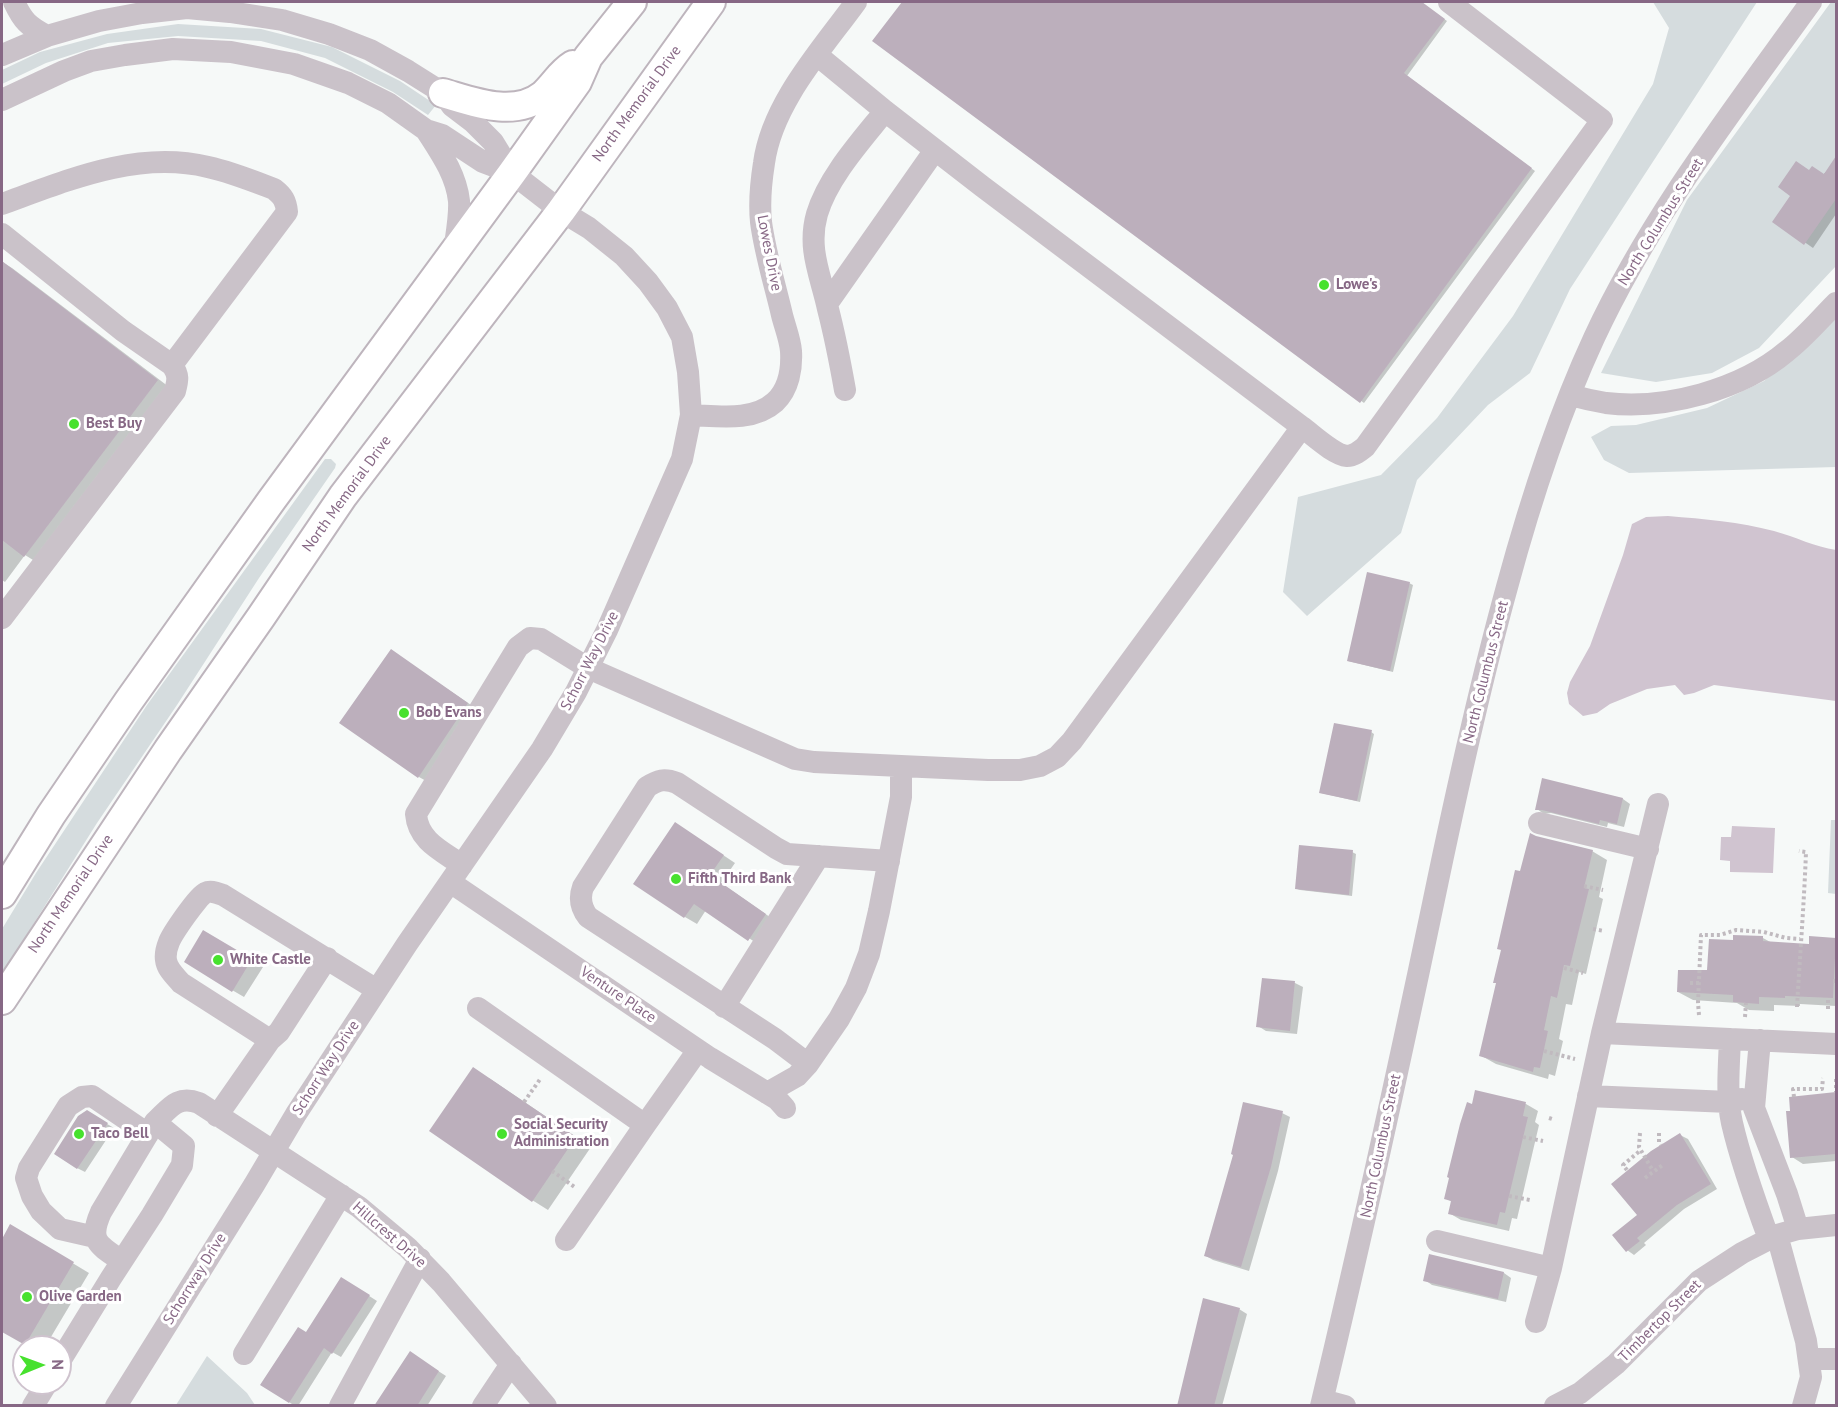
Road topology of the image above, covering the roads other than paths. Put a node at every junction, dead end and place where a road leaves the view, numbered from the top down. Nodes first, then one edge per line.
1 (14, 2) edge
2 (632, 2) edge
3 (711, 2) edge
4 (856, 2) edge
5 (1449, 2) edge
6 (1811, 2) edge
7 (2, 6) edge
8 (47, 36) junction
9 (3, 54) edge
10 (817, 55) junction
11 (588, 57) junction
12 (443, 93) junction
13 (2, 100) edge
14 (885, 111) junction
15 (426, 130) junction
16 (935, 150) junction
17 (512, 173) junction
18 (2, 204) edge
19 (561, 211) junction
20 (2, 234) edge
21 (454, 252) junction
22 (1836, 303) edge
23 (827, 304) junction
24 (172, 365) junction
25 (845, 390) dead end
26 (1570, 395) junction
27 (692, 415) junction
28 (1302, 427) junction
29 (2, 618) edge
30 (588, 668) junction
31 (901, 766) junction
32 (1658, 804) dead end
33 (1539, 823) dead end
34 (1648, 849) junction
35 (819, 856) junction
36 (888, 861) junction
37 (456, 874) junction
38 (2, 894) edge
39 (327, 958) junction
40 (377, 990) junction
41 (2, 1000) edge
42 (724, 1007) junction
43 (478, 1008) dead end
44 (1602, 1033) junction
45 (1730, 1039) junction
46 (270, 1040) junction
47 (1760, 1040) junction
48 (1836, 1044) edge
49 (698, 1050) junction
50 (807, 1064) junction
51 (767, 1093) junction
52 (1588, 1096) junction
53 (1754, 1096) junction
54 (1729, 1102) junction
55 (785, 1108) dead end
56 (217, 1116) junction
57 (645, 1125) junction
58 (152, 1128) junction
59 (273, 1152) junction
60 (341, 1195) junction
61 (1836, 1225) edge
62 (1781, 1235) junction
63 (95, 1237) junction
64 (566, 1240) dead end
65 (1437, 1241) dead end
66 (420, 1259) junction
67 (122, 1261) junction
68 (1551, 1268) junction
69 (1536, 1322) dead end
70 (72, 1342) edge
71 (244, 1354) dead end
72 (1809, 1359) junction
73 (1836, 1359) edge
74 (511, 1364) junction
75 (1322, 1403) edge
76 (116, 1406) edge
77 (340, 1406) edge
78 (483, 1406) edge
79 (546, 1406) edge
80 (1345, 1406) edge
81 (1555, 1406) edge
82 (1803, 1406) edge

1 - 8 street
2 - 11 main road
3 - 19 main road, North Memorial Drive
4 - 10 street, Lowes Drive
5 - 28 street
6 - 26 street, North Columbus Street
7 - 9 street
8 - 9 street
8 - 12 street
10 - 14 street
10 - 27 street, Lowes Drive
11 - 12 main road
11 - 17 main road
12 - 17 street
13 - 15 street
14 - 16 street
14 - 23 street
15 - 17 street
15 - 21 street
16 - 23 street
16 - 28 street
17 - 19 street, Schorr Way Drive
17 - 21 main road
18 - 24 street
19 - 27 street, Schorr Way Drive
19 - 41 main road, North Memorial Drive
20 - 24 street
21 - 38 main road
22 - 26 street
23 - 25 street
24 - 29 street
26 - 75 street, North Columbus Street
27 - 30 street, Schorr Way Drive
28 - 31 street
30 - 31 street
30 - 37 street, Schorr Way Drive
30 - 37 street, Venture Place
31 - 36 street
32 - 34 street
33 - 34 street
34 - 44 street
35 - 36 street
35 - 42 street
35 - 42 street
36 - 50 street
37 - 40 street, Schorr Way Drive
37 - 49 street, Venture Place
39 - 40 street
39 - 46 street
39 - 46 street
40 - 59 street, Schorr Way Drive
42 - 50 street
43 - 57 street
44 - 45 street
44 - 52 street
45 - 47 street
45 - 54 street
46 - 56 street
47 - 48 street
47 - 53 street
49 - 51 street, Venture Place
49 - 57 street
50 - 51 street
51 - 55 street, Venture Place
52 - 54 street
52 - 68 street
53 - 54 street
53 - 62 street
54 - 62 street
56 - 58 street, Hillcrest Drive
56 - 59 street, Hillcrest Drive
57 - 64 street
58 - 63 street
58 - 63 street
58 - 67 street
59 - 60 street, Hillcrest Drive
59 - 76 street, Schorrway Drive
60 - 66 street, Hillcrest Drive
60 - 71 street
61 - 62 street, Timbertop Street
62 - 72 street
62 - 81 street, Timbertop Street
63 - 67 street
65 - 68 street
66 - 74 street, Hillcrest Drive
66 - 77 street
67 - 70 street
68 - 69 street
72 - 73 street
72 - 82 street
74 - 78 street
74 - 79 street, Hillcrest Drive
75 - 80 street

